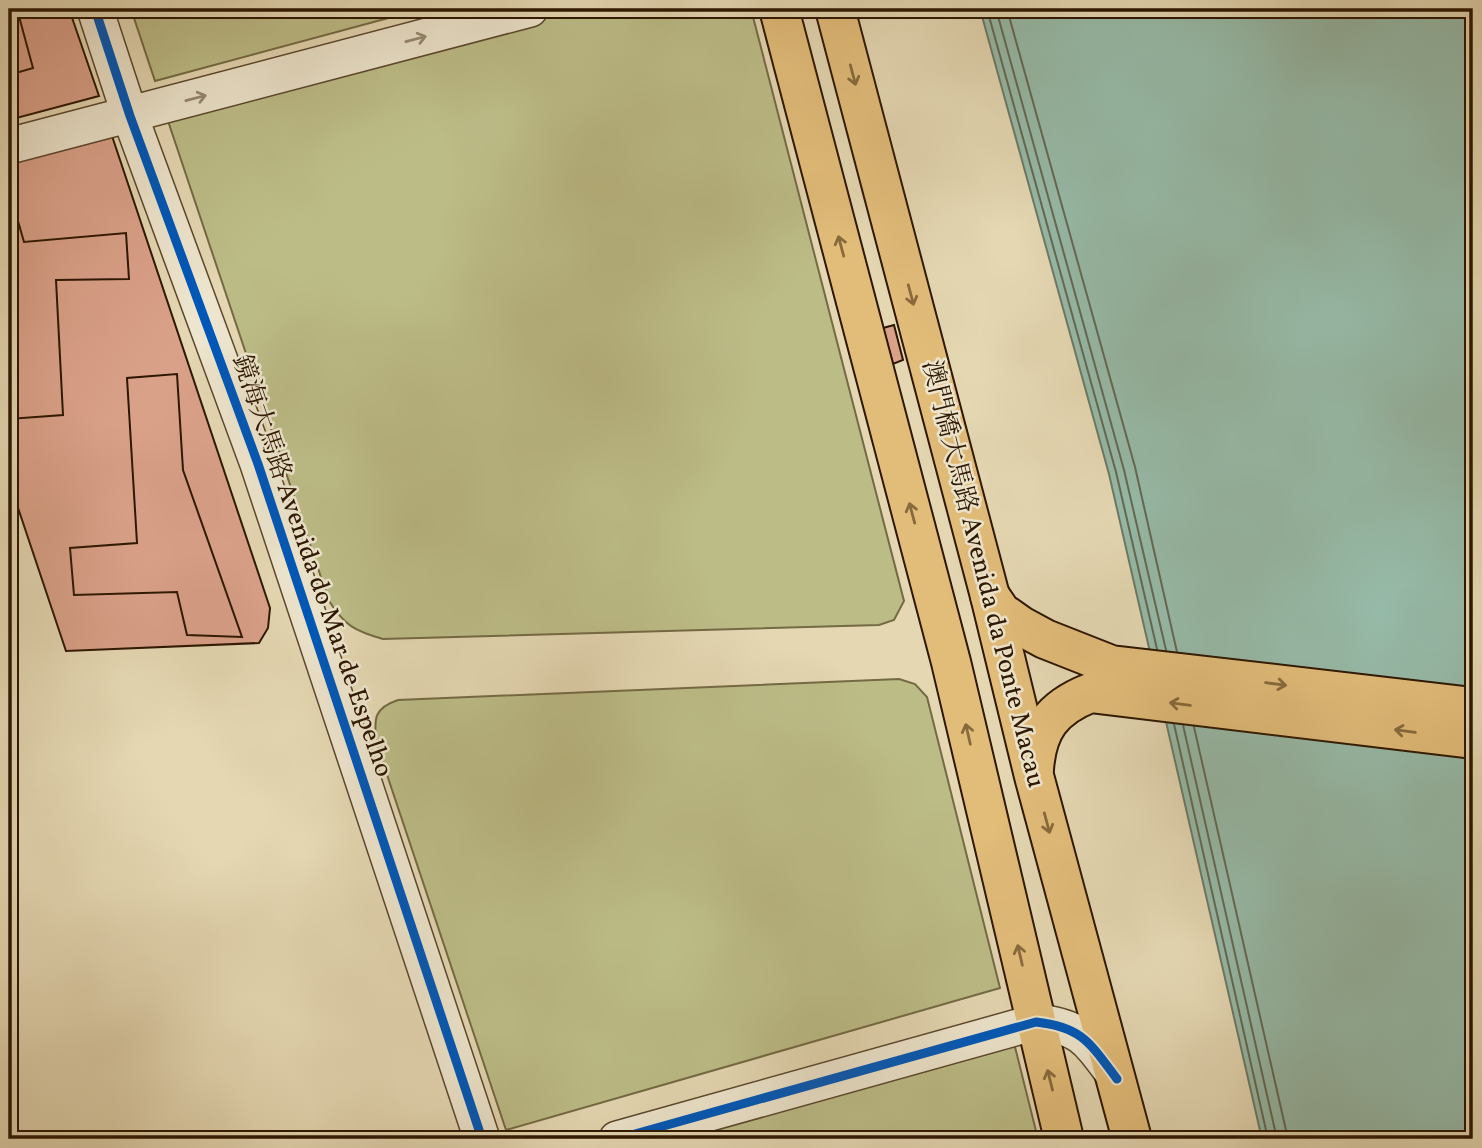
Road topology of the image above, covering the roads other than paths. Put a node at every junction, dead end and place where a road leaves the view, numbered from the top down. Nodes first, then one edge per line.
1 (94, 9) edge
2 (530, 9) edge
3 (779, 9) edge
4 (835, 9) edge
5 (130, 116) junction
6 (9, 146) edge
7 (990, 596) junction
8 (1045, 639) junction
9 (1109, 680) junction
10 (1473, 707) edge
11 (1054, 715) junction
12 (1473, 739) edge
13 (1034, 776) junction
14 (1036, 1022) junction
15 (1117, 1079) junction
16 (482, 1139) edge
17 (617, 1139) edge
18 (1064, 1139) edge
19 (1132, 1139) edge

1 - 5 street, 鏡海大馬路 Avenida do Mar de Espelho
5 -> 2 street
14 -> 3 main road, 澳門橋大馬路 Avenida da Ponte Macau
4 -> 7 main road, 澳門橋大馬路 Avenida da Ponte Macau
5 - 6 street
5 - 16 street, 鏡海大馬路 Avenida do Mar de Espelho
7 - 8 main road
7 - 13 main road, 澳門橋大馬路 Avenida da Ponte Macau
8 - 9 main road
8 - 11 main road
9 -> 10 main road
9 - 11 main road
12 -> 9 main road
11 - 13 main road
13 -> 15 main road, 澳門橋大馬路 Avenida da Ponte Macau
14 - 15 street
14 - 17 street
18 -> 14 main road, 澳門橋大馬路 Avenida da Ponte Macau
15 - 19 main road, 澳門橋大馬路 Avenida da Ponte Macau

